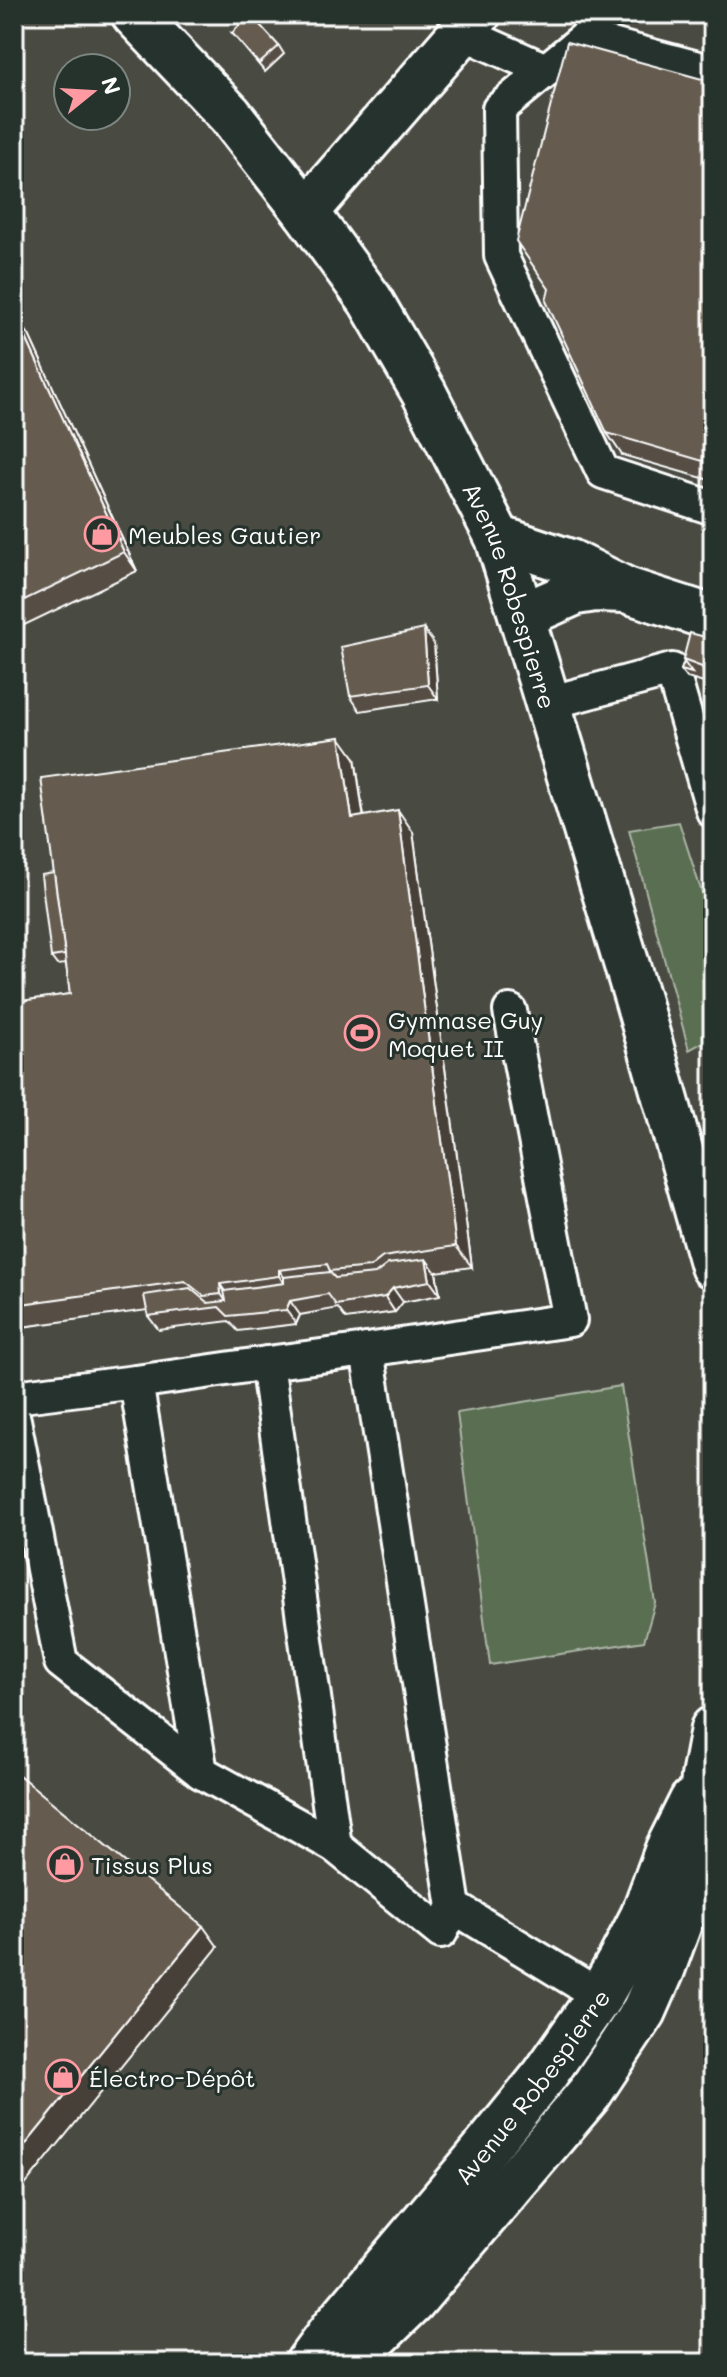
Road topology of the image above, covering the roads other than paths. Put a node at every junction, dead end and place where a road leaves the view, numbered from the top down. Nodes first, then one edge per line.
1 (134, 14) edge
2 (470, 23) edge
3 (546, 70) junction
4 (713, 72) edge
5 (306, 212) junction
6 (713, 508) edge
7 (498, 538) junction
8 (626, 590) junction
9 (522, 616) junction
10 (713, 618) edge
11 (548, 703) junction
12 (713, 811) edge
13 (510, 1011) dead end
14 (704, 1196) edge
15 (713, 1266) edge
16 (367, 1350) junction
17 (267, 1363) junction
18 (136, 1382) junction
19 (14, 1397) edge
20 (14, 1420) edge
21 (713, 1729) edge
22 (201, 1772) junction
23 (704, 1777) junction
24 (335, 1846) junction
25 (454, 1907) junction
26 (600, 1996) junction
27 (308, 2363) edge
28 (349, 2363) edge

1 - 5 street, Avenue Robespierre
2 - 3 lane
2 - 5 street
3 - 4 lane
3 - 6 lane
5 - 7 street, Avenue Robespierre
7 - 8 street
7 - 9 street, Avenue Robespierre
8 - 9 street
8 - 10 street
9 - 11 street, Avenue Robespierre
11 - 12 lane
11 - 14 street, Avenue Robespierre
13 - 16 lane
14 - 15 street, Avenue Robespierre
16 - 17 lane
16 - 25 lane
17 - 18 lane
17 - 24 lane
18 - 19 lane
18 - 22 lane
20 - 22 lane
21 - 23 street, Avenue Robespierre
22 - 24 lane
23 - 26 street, Avenue Robespierre
23 - 28 street, Avenue Robespierre
24 - 25 lane
25 - 26 lane
26 - 27 street, Avenue Robespierre

